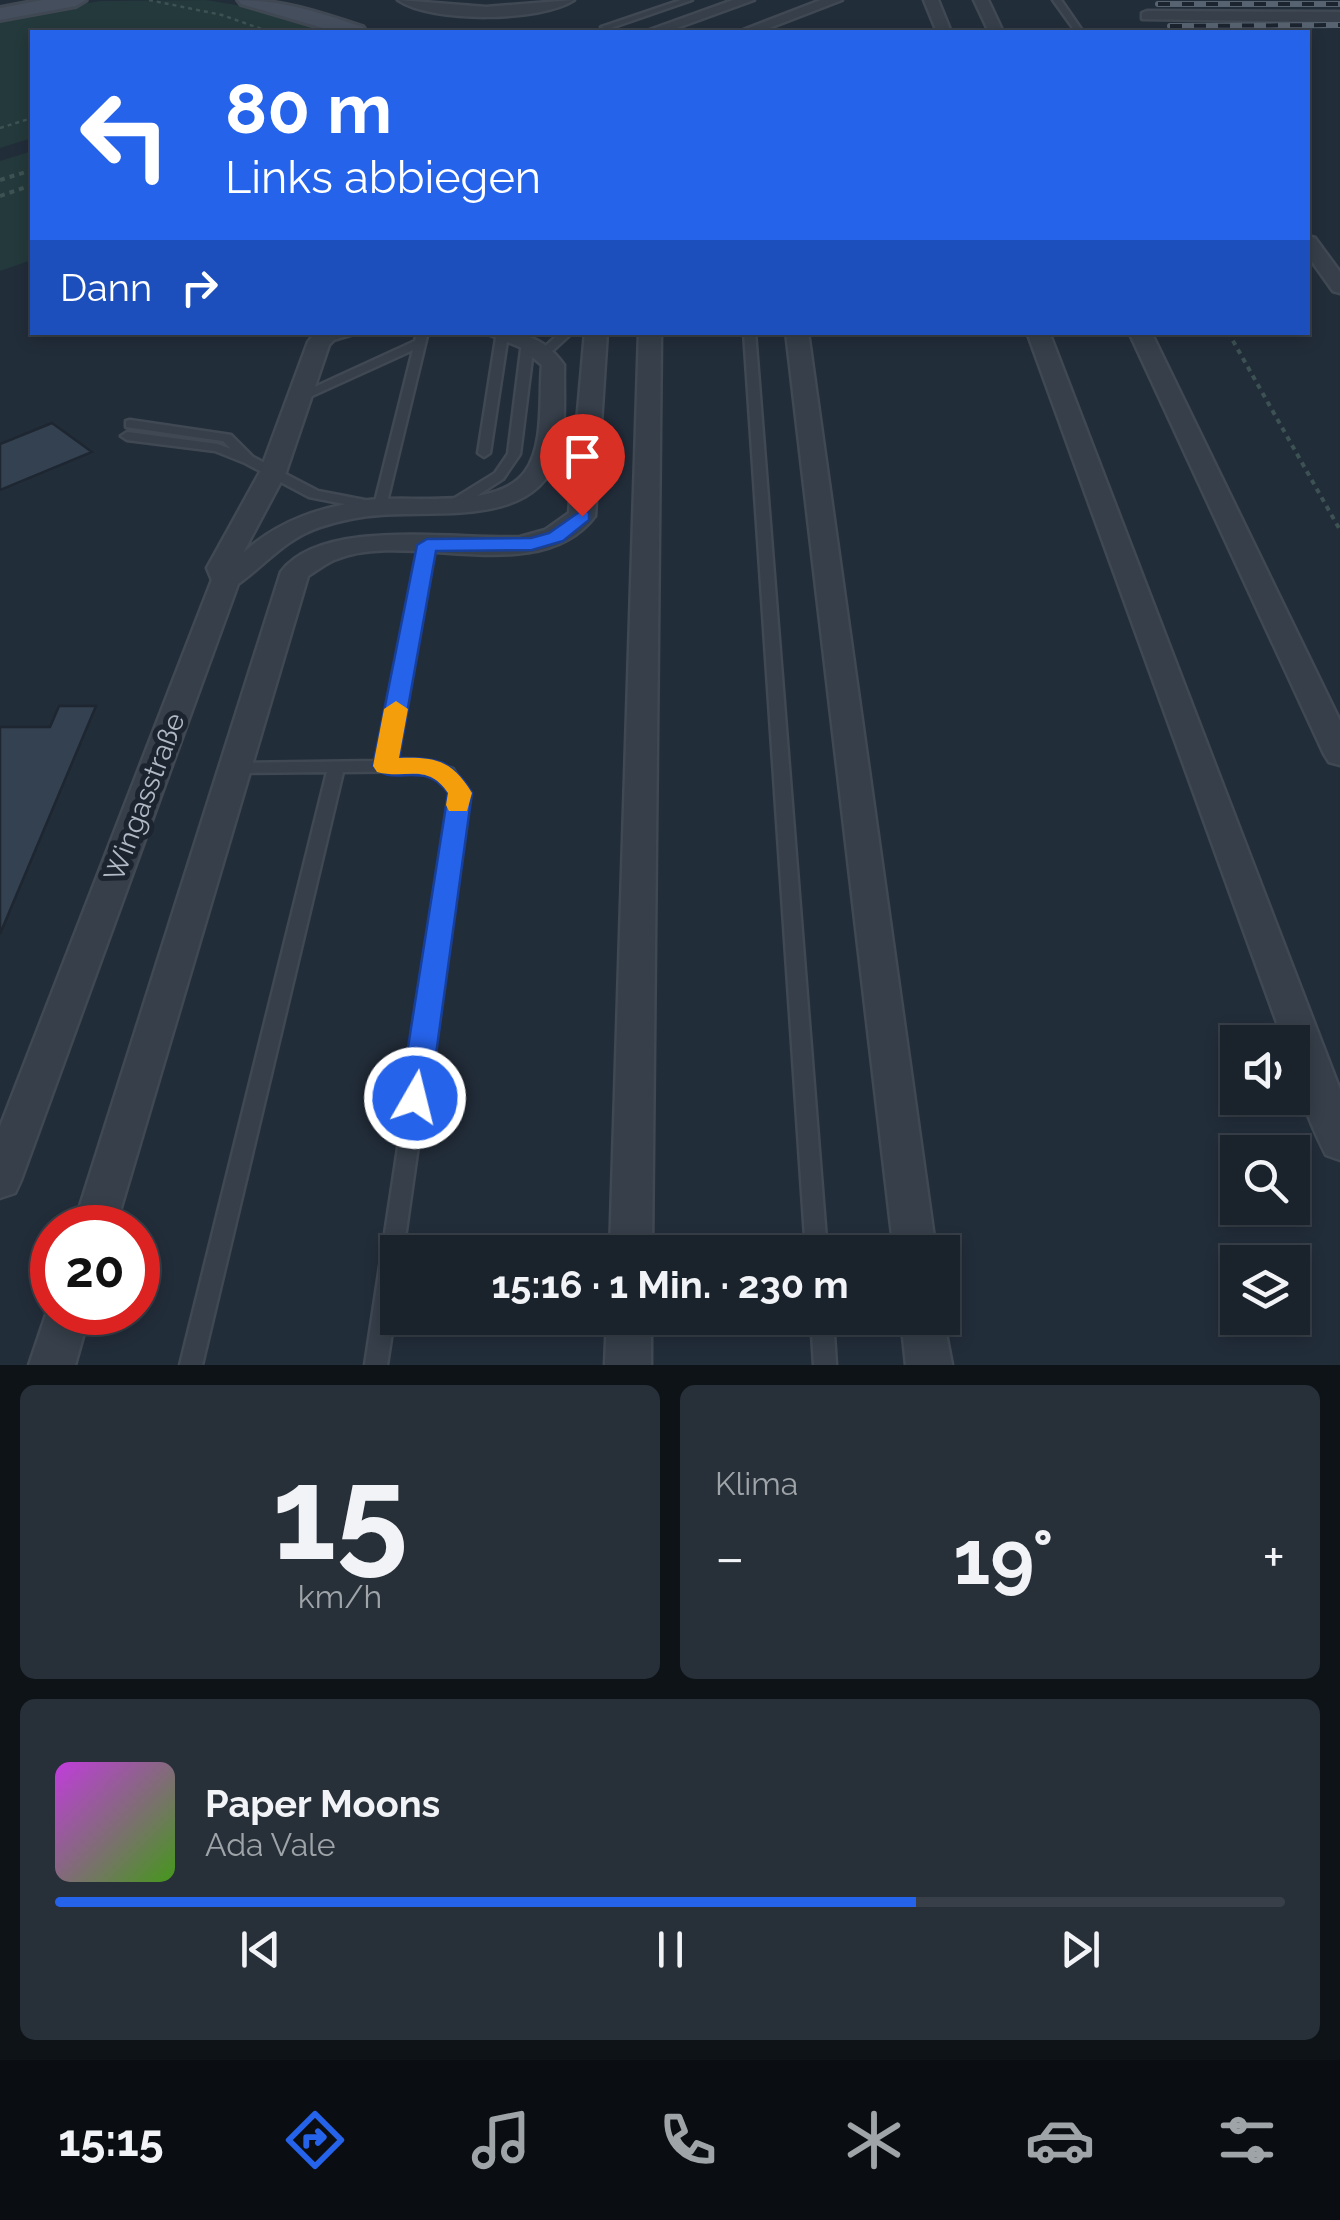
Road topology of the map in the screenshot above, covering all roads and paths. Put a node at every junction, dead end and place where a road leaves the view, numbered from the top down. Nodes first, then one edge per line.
1 (76, 0) edge
2 (150, 0) edge
3 (248, 0) edge
4 (405, 0) edge
5 (566, 0) edge
6 (688, 0) edge
7 (748, 0) edge
8 (796, 0) edge
9 (835, 0) edge
10 (844, 0) edge
11 (931, 0) edge
12 (981, 0) edge
13 (1057, 0) edge
14 (1140, 0) edge
15 (0, 14) edge
16 (1148, 16) junction
17 (1340, 17) edge
18 (605, 27) dead end
19 (741, 29) edge
20 (264, 30) edge
21 (349, 30) edge
22 (658, 30) edge
23 (806, 30) edge
24 (943, 30) edge
25 (995, 30) edge
26 (1079, 30) edge
27 (1157, 30) edge
28 (30, 119) edge
29 (0, 128) edge
30 (30, 171) edge
31 (0, 180) edge
32 (30, 186) edge
33 (0, 196) edge
34 (1310, 245) edge
35 (1340, 287) edge
36 (502, 335) edge
37 (505, 335) edge
38 (562, 335) edge
39 (596, 335) edge
40 (650, 335) edge
41 (749, 335) edge
42 (797, 335) edge
43 (1039, 335) edge
44 (1141, 335) edge
45 (1230, 335) edge
46 (321, 336) edge
47 (422, 338) edge
48 (536, 347) junction
49 (300, 396) junction
50 (128, 430) dead end
51 (484, 453) dead end
52 (261, 466) junction
53 (380, 507) junction
54 (1340, 530) edge
55 (427, 545) junction
56 (226, 580) junction
57 (1340, 754) edge
58 (337, 766) junction
59 (385, 766) junction
60 (236, 768) junction
61 (1340, 1143) edge
62 (0, 1180) edge
63 (101, 1205) edge
64 (630, 1235) edge
65 (816, 1235) edge
66 (912, 1235) edge
67 (61, 1335) edge
68 (629, 1335) edge
69 (823, 1335) edge
70 (925, 1335) edge
71 (52, 1365) edge
72 (191, 1365) edge
73 (376, 1365) edge
74 (628, 1365) edge
75 (826, 1365) edge
76 (929, 1365) edge

1 - 15 street
2 - 20 path
3 - 21 street
4 - 5 street
6 - 18 lane
7 - 22 street
8 - 19 street
9 - 19 street
10 - 23 street
11 - 24 street
12 - 25 street
13 - 26 lane
14 - 16 street
16 - 17 street
16 - 27 street
28 - 29 path
30 - 31 path
32 - 33 path
34 - 35 street
36 - 51 lane
37 - 48 street
38 - 48 lane
39 - 55 street
40 - 64 street
41 - 65 lane
42 - 66 street
43 - 61 street
44 - 57 street
45 - 54 path
46 - 49 street
47 - 49 lane
47 - 53 lane
48 - 53 street, Wingasstraße
49 - 52 street
50 - 52 lane
52 - 53 lane
52 - 56 street
53 - 56 street, Wingasstraße
55 - 59 lane
55 - 60 street
56 - 62 street, Wingasstraße
58 - 59 lane
58 - 60 lane
58 - 72 lane
59 - 73 lane
60 - 63 street
67 - 71 street
68 - 74 street
69 - 75 lane
70 - 76 street

